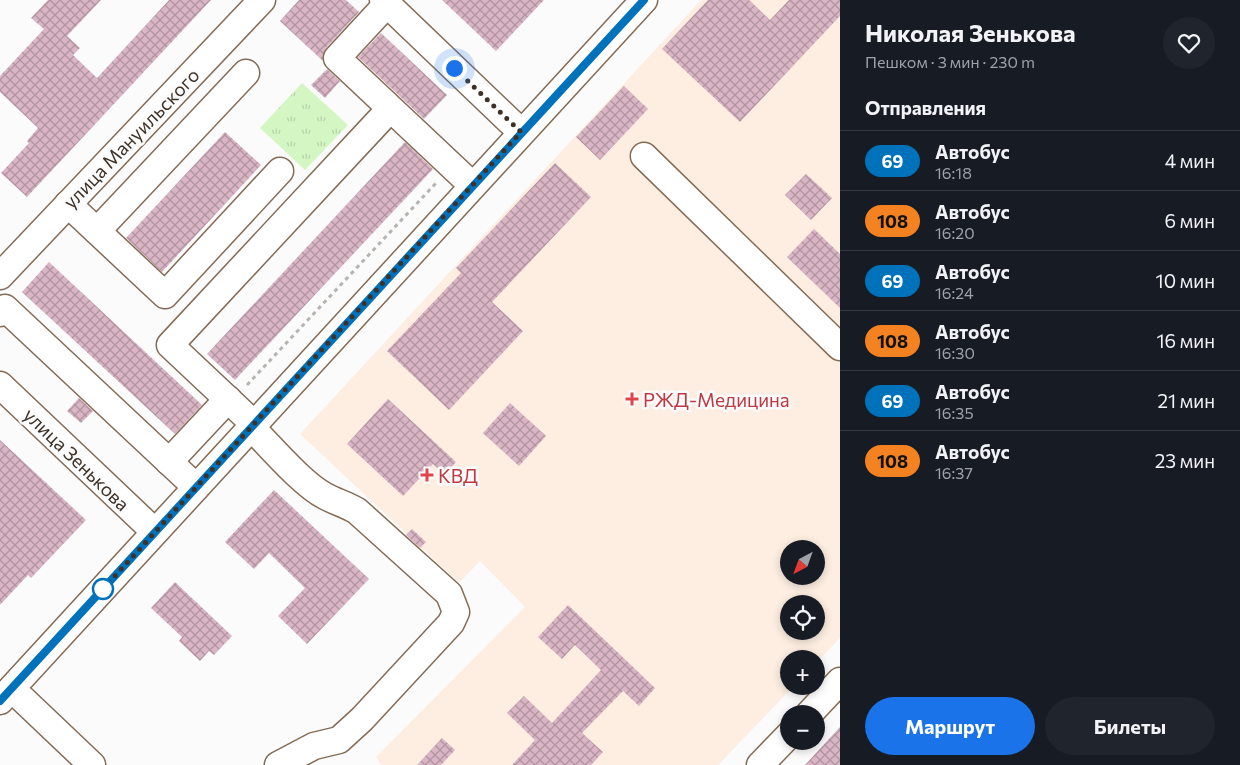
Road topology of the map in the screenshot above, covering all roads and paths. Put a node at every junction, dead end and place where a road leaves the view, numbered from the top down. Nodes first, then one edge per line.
1 (262, 0) edge
2 (644, 0) edge
3 (385, 2) edge
4 (246, 73) dead end
5 (191, 75) junction
6 (219, 101) junction
7 (390, 109) junction
8 (521, 132) junction
9 (644, 156) dead end
10 (452, 166) junction
11 (280, 171) dead end
12 (472, 185) junction
13 (68, 204) junction
14 (97, 231) junction
15 (0, 276) edge
16 (0, 314) edge
17 (840, 346) edge
18 (0, 385) edge
19 (229, 401) junction
20 (252, 426) junction
21 (170, 462) junction
22 (196, 487) junction
23 (155, 532) junction
24 (840, 681) edge
25 (6, 695) edge
26 (817, 705) edge
27 (780, 745) edge
28 (92, 765) edge
29 (278, 765) edge
30 (761, 765) edge

1 - 5 street, улица Мануильского
2 - 8 street
3 - 7 street
3 - 8 street
4 - 6 street
5 - 6 street
5 - 13 street, улица Мануильского
6 - 14 street
7 - 10 street
7 - 19 street
8 - 12 street
9 - 17 street
10 - 12 street
10 - 19 path
11 - 14 street
12 - 20 street
13 - 14 street
13 - 15 street, улица Мануильского
16 - 21 street
18 - 23 street, улица Зенькова
19 - 20 street
19 - 21 street
20 - 22 street
20 - 29 street
21 - 22 street
22 - 23 street
23 - 25 street
24 - 26 street
25 - 28 street
27 - 30 street

